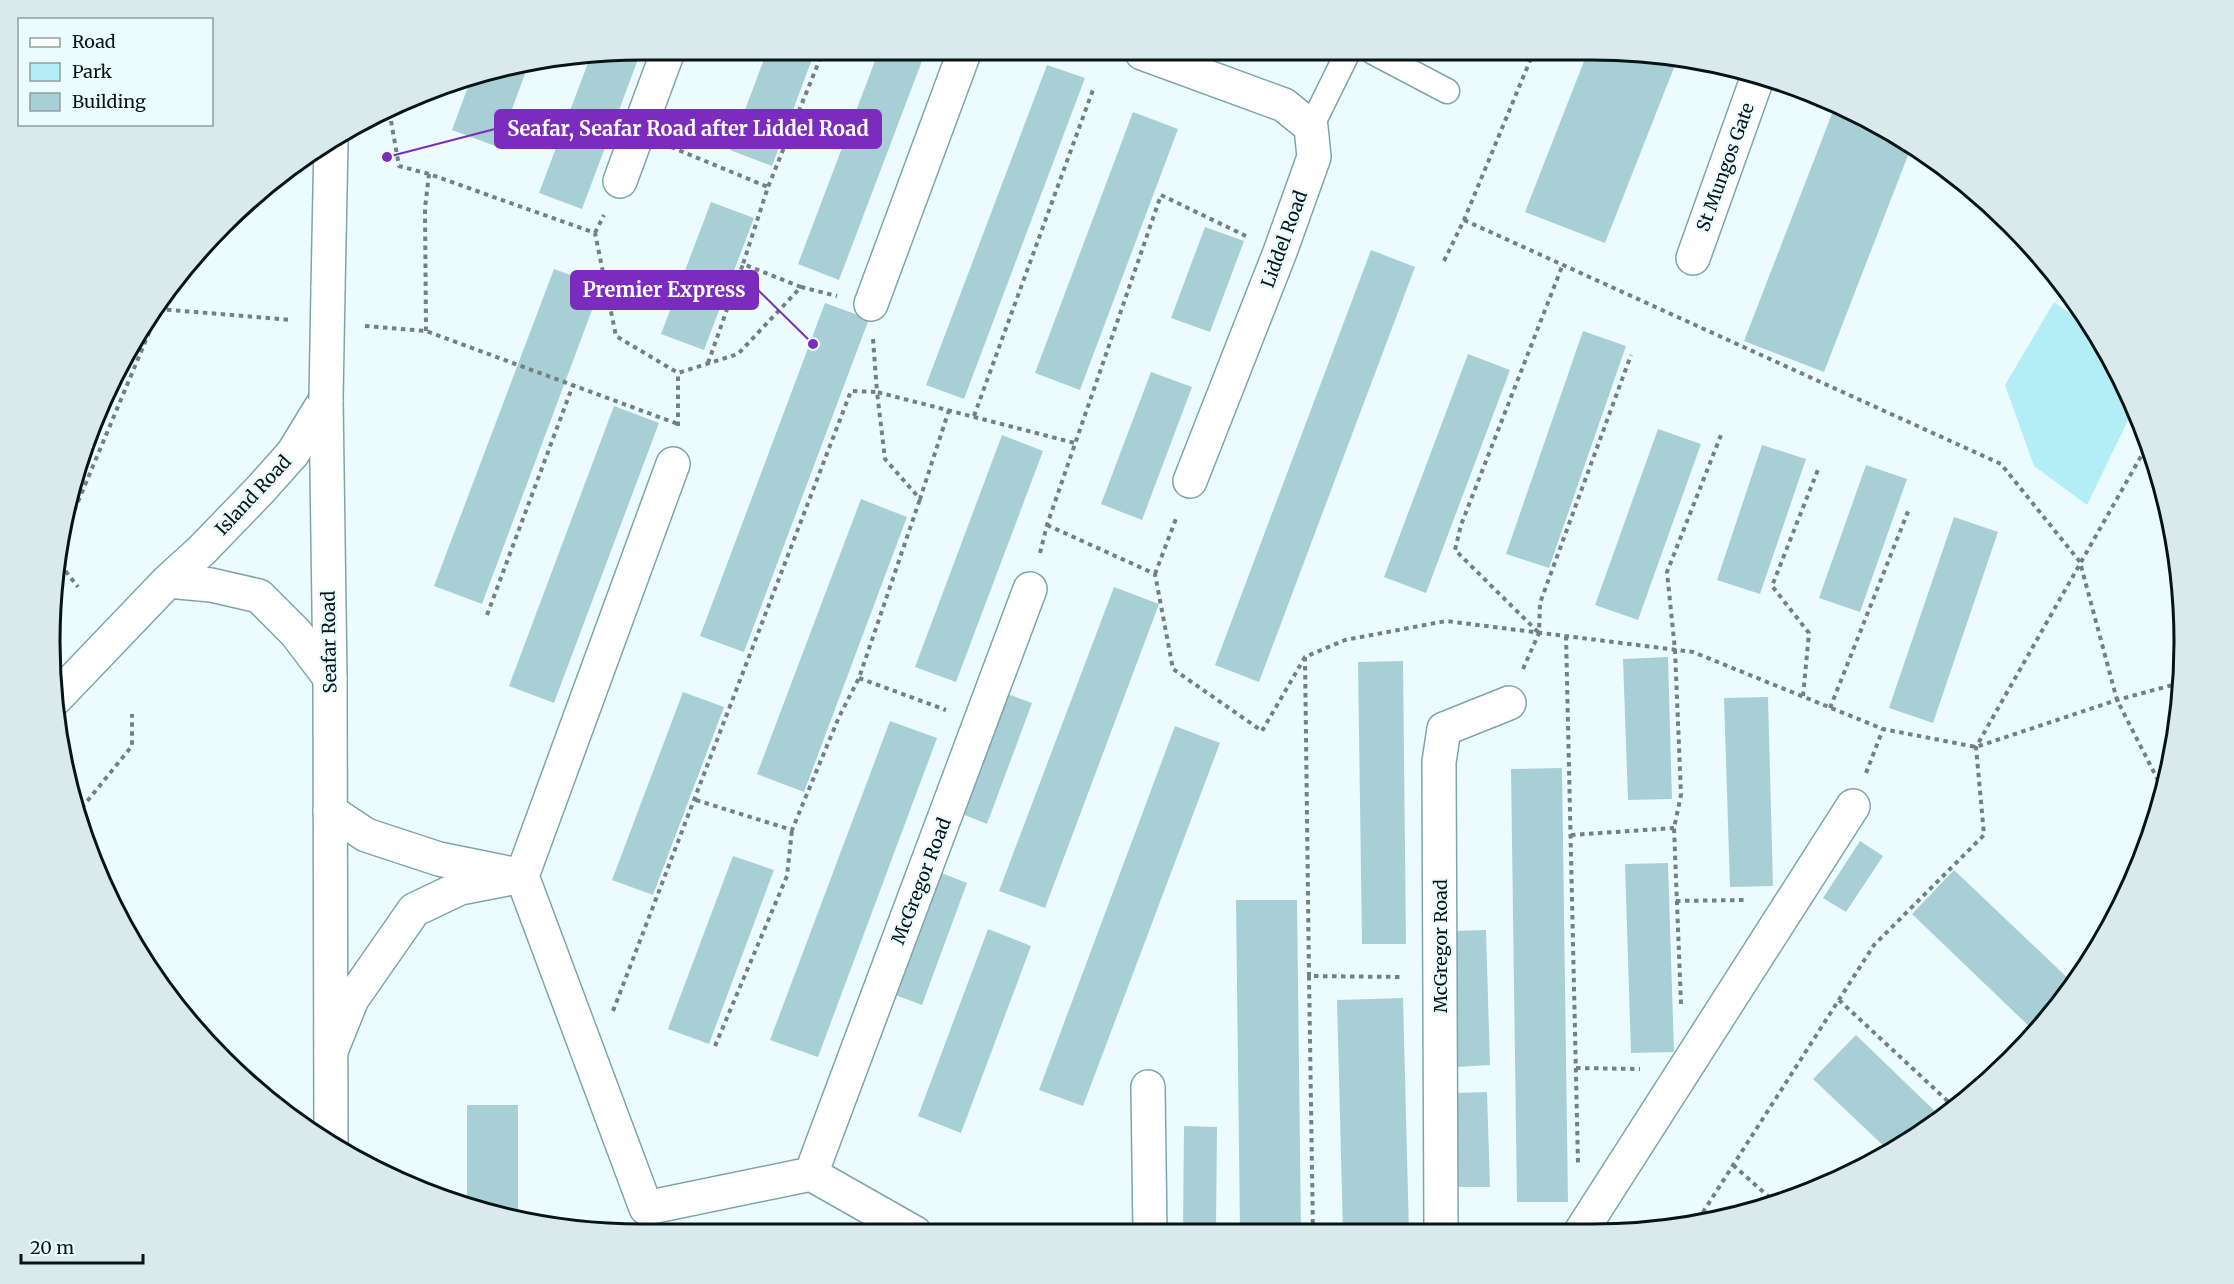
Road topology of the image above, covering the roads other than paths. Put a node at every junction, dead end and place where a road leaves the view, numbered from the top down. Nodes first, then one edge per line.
1 (665, 60) edge
2 (961, 60) edge
3 (1187, 60) edge
4 (1344, 60) edge
5 (1388, 60) edge
6 (1755, 84) edge
7 (1447, 91) dead end
8 (1311, 127) junction
9 (332, 150) edge
10 (620, 181) dead end
11 (1693, 258) dead end
12 (871, 304) road end
13 (326, 399) junction
14 (673, 464) road end
15 (1190, 481) road end
16 (168, 581) junction
17 (1030, 589) road end
18 (330, 678) junction
19 (62, 691) edge
20 (1509, 703) road end
21 (1853, 806) road end
22 (330, 811) junction
23 (522, 876) junction
24 (331, 1051) junction
25 (1148, 1087) dead end
26 (331, 1134) edge
27 (811, 1174) junction
28 (646, 1220) edge
29 (899, 1224) edge
30 (1150, 1224) edge
31 (1441, 1224) edge
32 (1586, 1224) edge

1 - 10 street
2 - 12 street
3 - 8 street
4 - 8 lane
5 - 7 lane
6 - 11 street, St Mungos Gate
8 - 15 street, Liddel Road
9 - 13 street, Seafar Road, bridge
13 - 16 street, Island Road
13 - 18 street, Seafar Road
14 - 23 street
16 - 18 street
16 - 19 street, Island Road
17 - 27 street, McGregor Road
18 - 22 street, Seafar Road
20 - 31 street, McGregor Road
21 - 32 street
22 - 23 street
22 - 24 street, Seafar Road
23 - 24 street
23 - 28 street
24 - 26 street, Seafar Road
25 - 30 street
27 - 28 street
27 - 29 street

